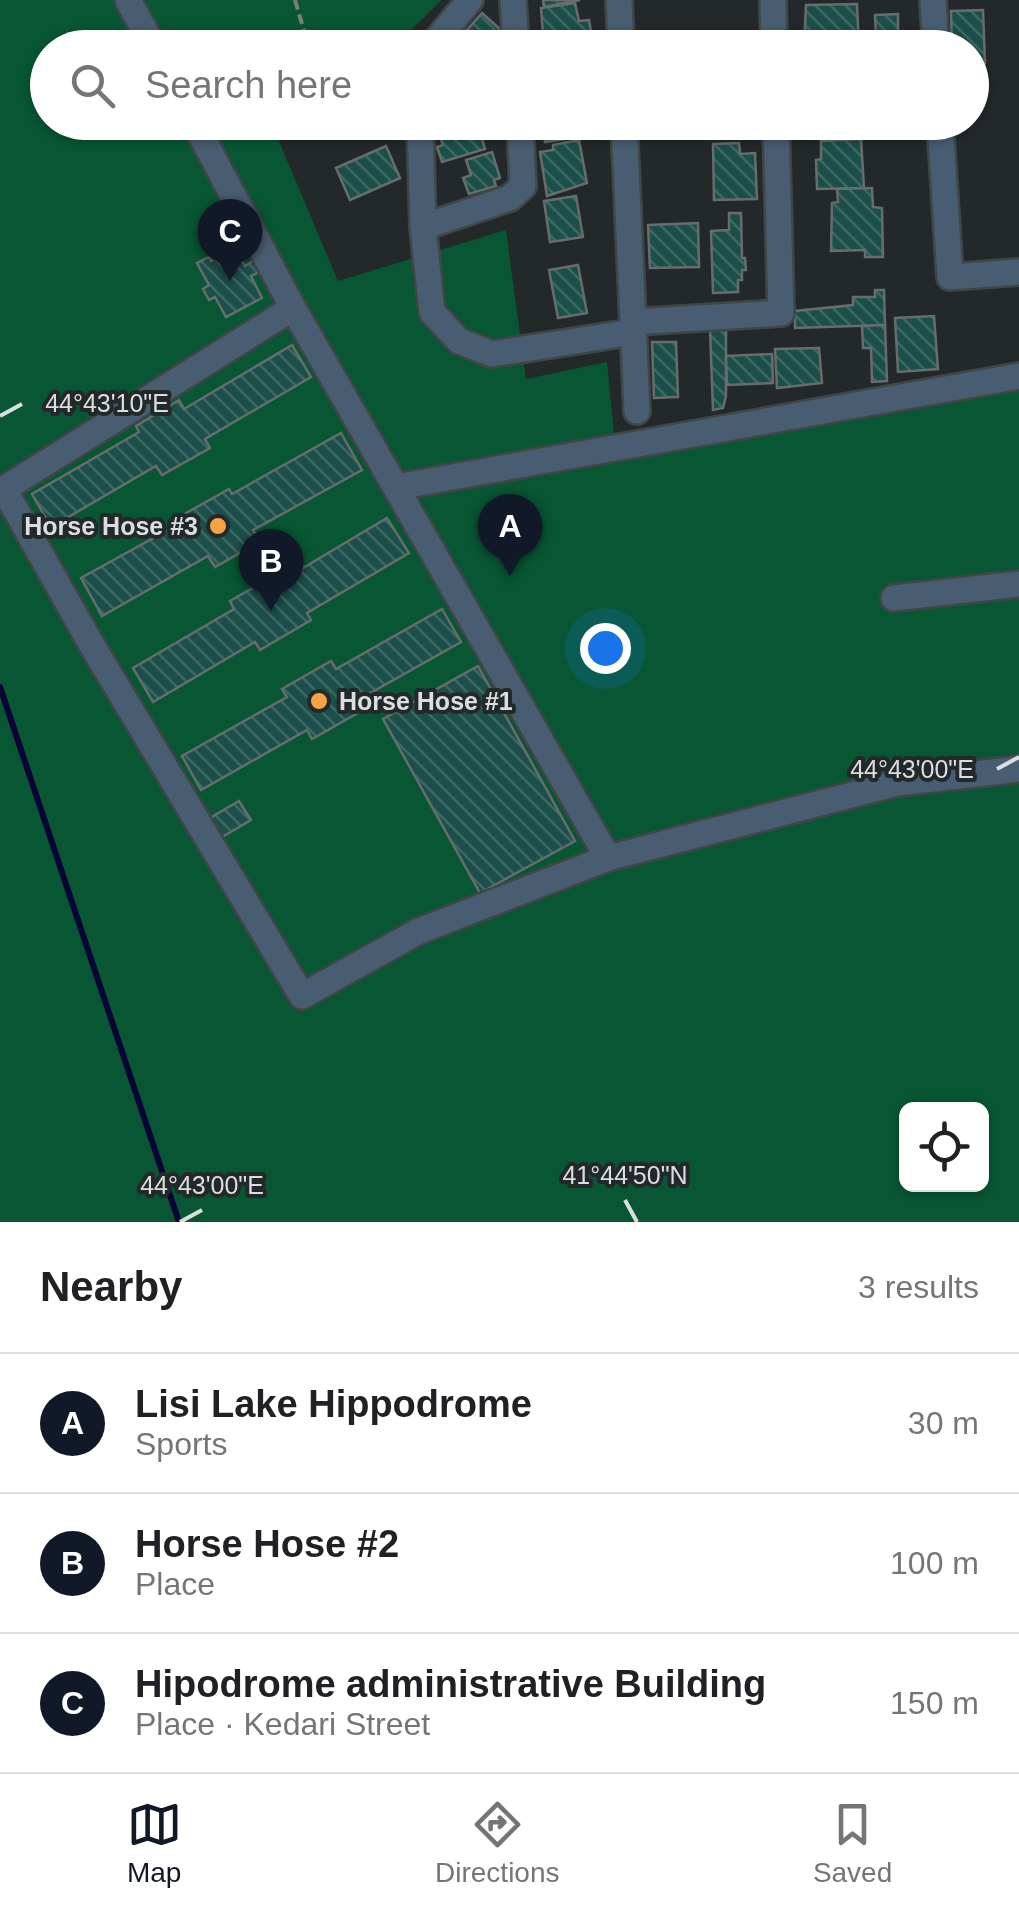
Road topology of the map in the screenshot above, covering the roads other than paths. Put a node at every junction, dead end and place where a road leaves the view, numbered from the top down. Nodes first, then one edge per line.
1 (128, 0) edge
2 (470, 0) edge
3 (513, 0) edge
4 (619, 0) edge
5 (773, 0) edge
6 (933, 0) edge
7 (144, 30) edge
8 (445, 30) edge
9 (515, 30) edge
10 (620, 30) edge
11 (774, 30) edge
12 (935, 30) edge
13 (204, 140) edge
14 (421, 140) edge
15 (521, 140) edge
16 (625, 140) edge
17 (777, 140) edge
18 (941, 140) edge
19 (423, 227) junction
20 (1019, 272) edge
21 (293, 308) junction
22 (633, 327) junction
23 (1019, 376) edge
24 (637, 411) dead end
25 (396, 487) junction
26 (1019, 584) edge
27 (894, 598) dead end
28 (1019, 770) edge
29 (608, 858) junction

1 - 7 street
2 - 8 street
3 - 9 street
4 - 10 street
5 - 11 street
6 - 12 street
13 - 21 street
14 - 19 street
15 - 19 street
16 - 22 street
17 - 22 street
18 - 20 street
19 - 22 street
21 - 25 street
21 - 29 street
22 - 24 street
23 - 25 street
25 - 29 street
26 - 27 street
28 - 29 street

